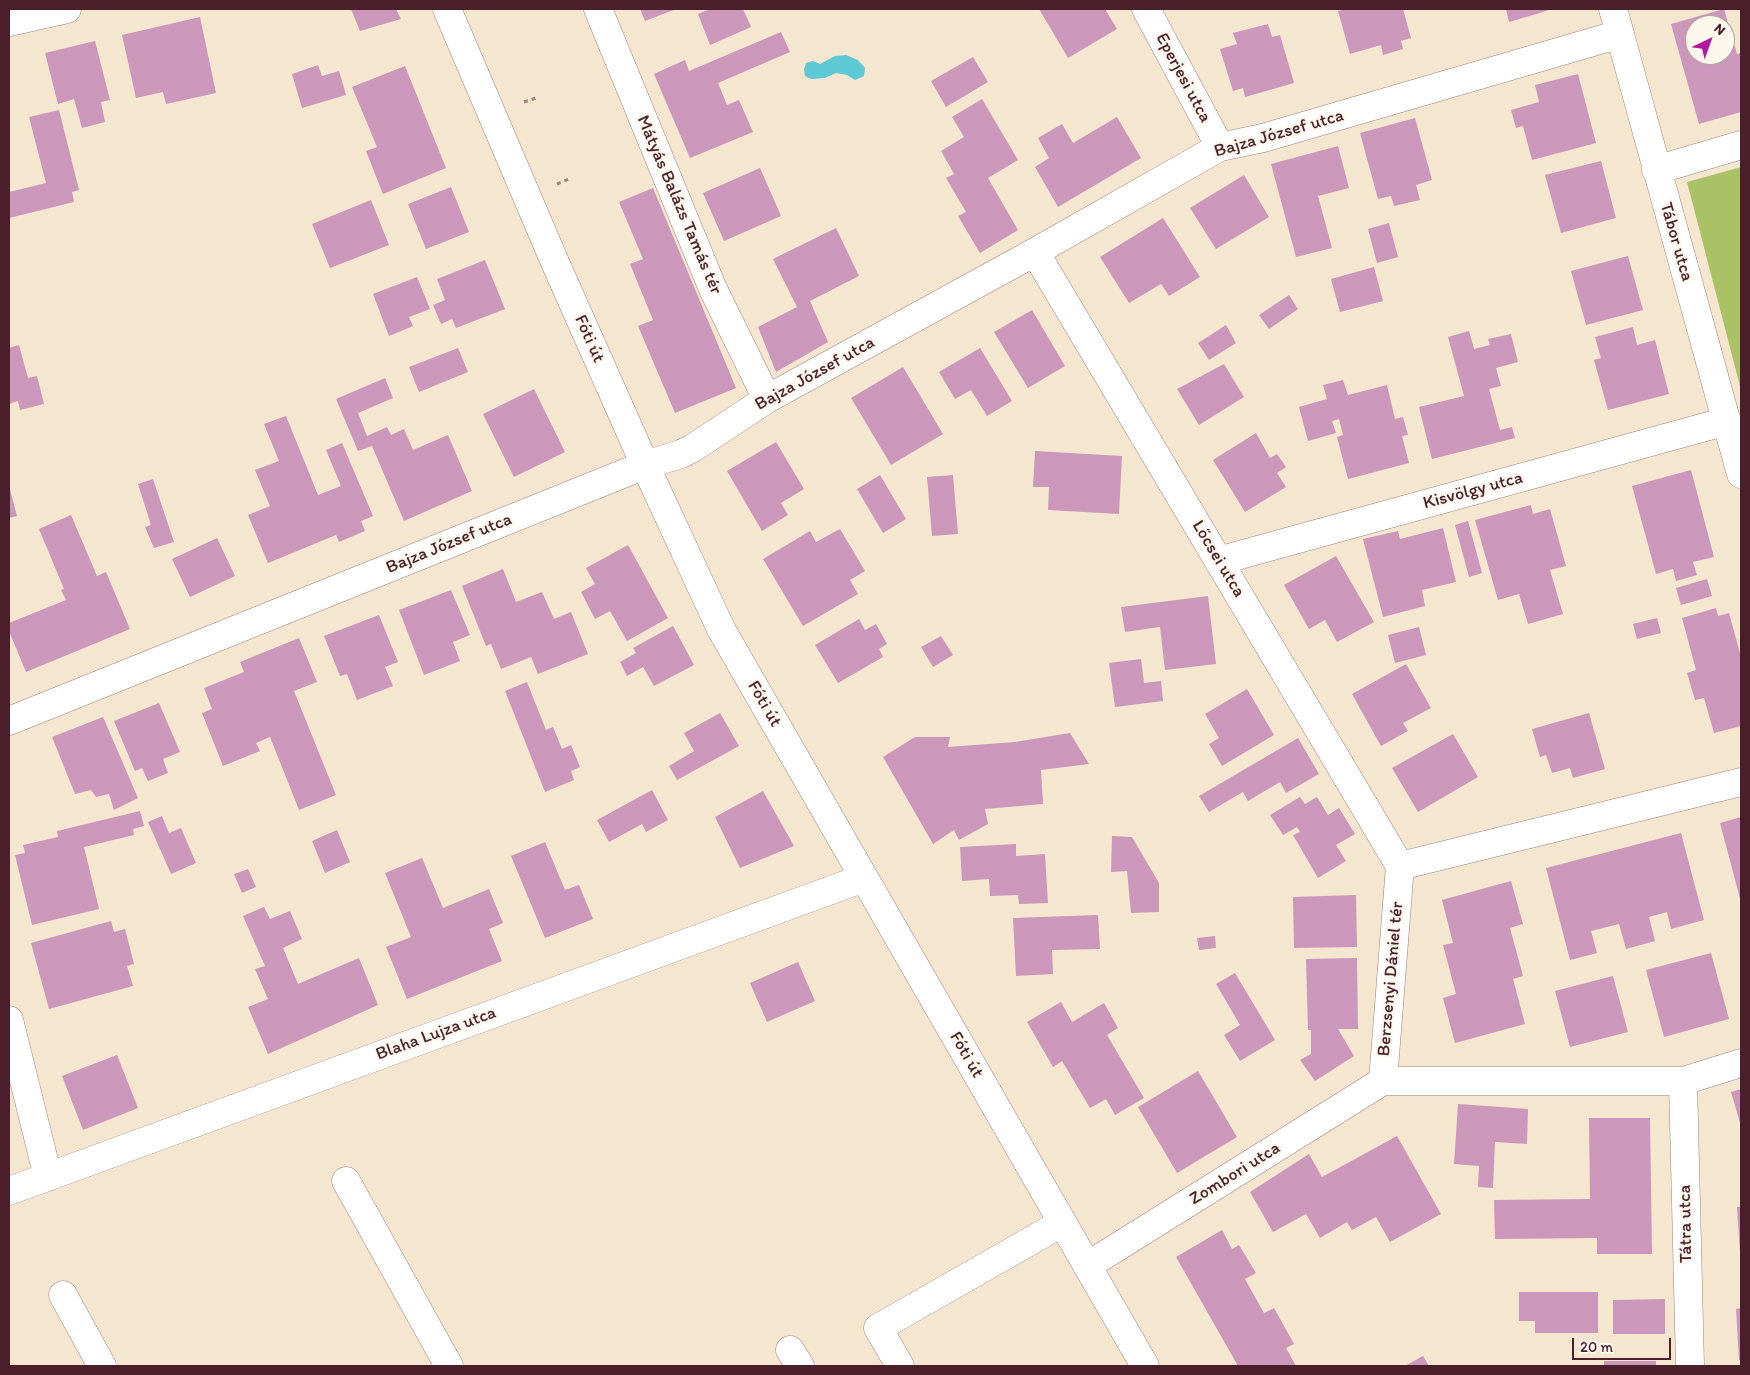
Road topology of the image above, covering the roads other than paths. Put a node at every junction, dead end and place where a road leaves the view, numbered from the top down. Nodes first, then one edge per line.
1 (67, 9) edge
2 (447, 9) edge
3 (598, 9) edge
4 (1146, 9) edge
5 (1616, 21) edge
6 (9, 22) edge
7 (1741, 145) edge
8 (1220, 147) junction
9 (1656, 170) junction
10 (1036, 252) junction
11 (767, 398) junction
12 (1727, 421) junction
13 (645, 465) junction
14 (1741, 474) edge
15 (1218, 561) junction
16 (9, 721) edge
17 (1741, 782) edge
18 (1400, 866) junction
19 (864, 878) junction
20 (9, 1020) edge
21 (1741, 1063) edge
22 (1383, 1081) junction
23 (1683, 1082) junction
24 (48, 1177) junction
25 (346, 1181) dead end
26 (9, 1192) edge
27 (1062, 1222) junction
28 (1087, 1266) junction
29 (63, 1295) dead end
30 (102, 1366) edge
31 (449, 1366) edge
32 (900, 1366) edge
33 (1145, 1366) edge
34 (1690, 1366) edge

1 - 6 street
2 - 13 street, Fóti út
3 - 11 street, Mátyás Balázs Tamás tér
4 - 8 street, Eperjesi utca
5 - 8 street, Bajza József utca
5 - 9 street, Tábor utca
7 - 9 street
8 - 10 street, Bajza József utca
9 - 12 street, Tábor utca
10 - 11 street, Bajza József utca
10 - 15 street, Lőcsei utca
11 - 13 street, Bajza József utca
12 - 14 street, Tábor utca
12 - 15 street, Kisvölgy utca
13 - 16 street, Bajza József utca
13 - 19 street, Fóti út
15 - 18 street, Lőcsei utca
17 - 18 street
18 - 22 street, Berzsenyi Dániel tér
19 - 24 street, Blaha Lujza utca
19 - 27 street, Fóti út
20 - 24 street
21 - 23 street, Berzsenyi Dániel tér
22 - 23 street, Berzsenyi Dániel tér
22 - 28 street, Zombori utca
23 - 34 street, Tátra utca
24 - 26 street, Blaha Lujza utca
25 - 31 street
27 - 28 street, Fóti út
27 - 32 street
28 - 33 street, Fóti út
29 - 30 street

